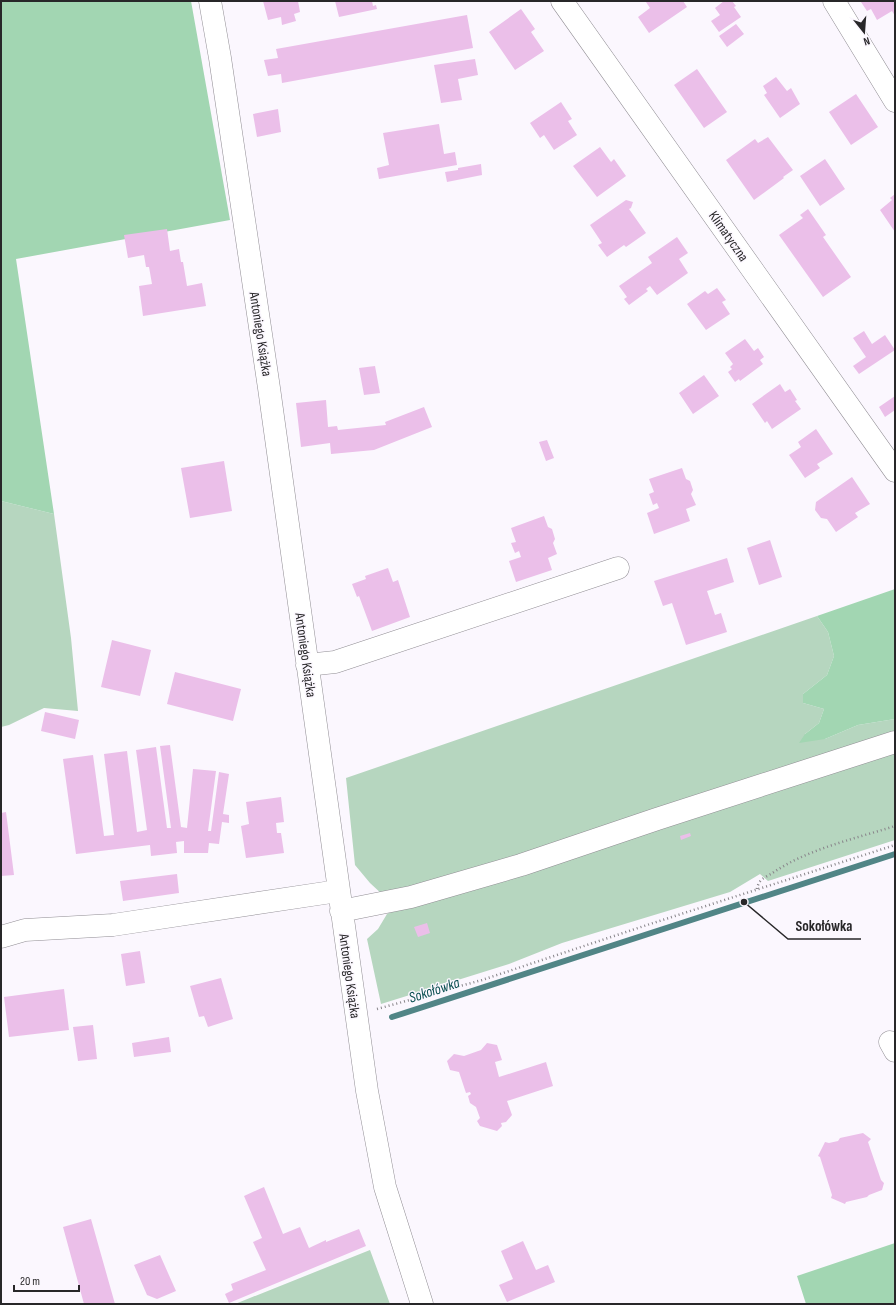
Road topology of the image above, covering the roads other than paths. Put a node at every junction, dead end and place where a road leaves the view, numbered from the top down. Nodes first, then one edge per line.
1 (210, 1) edge
2 (562, 1) edge
3 (834, 1) edge
4 (895, 101) edge
5 (895, 471) edge
6 (618, 568) dead end
7 (307, 665) junction
8 (895, 742) edge
9 (339, 901) junction
10 (1, 936) edge
11 (422, 1304) edge

1 - 7 street, Antoniego Książka
2 - 5 street, Klimatyczna
3 - 4 street
6 - 7 street
7 - 9 street, Antoniego Książka
8 - 9 street
9 - 10 street
9 - 11 street, Antoniego Książka

